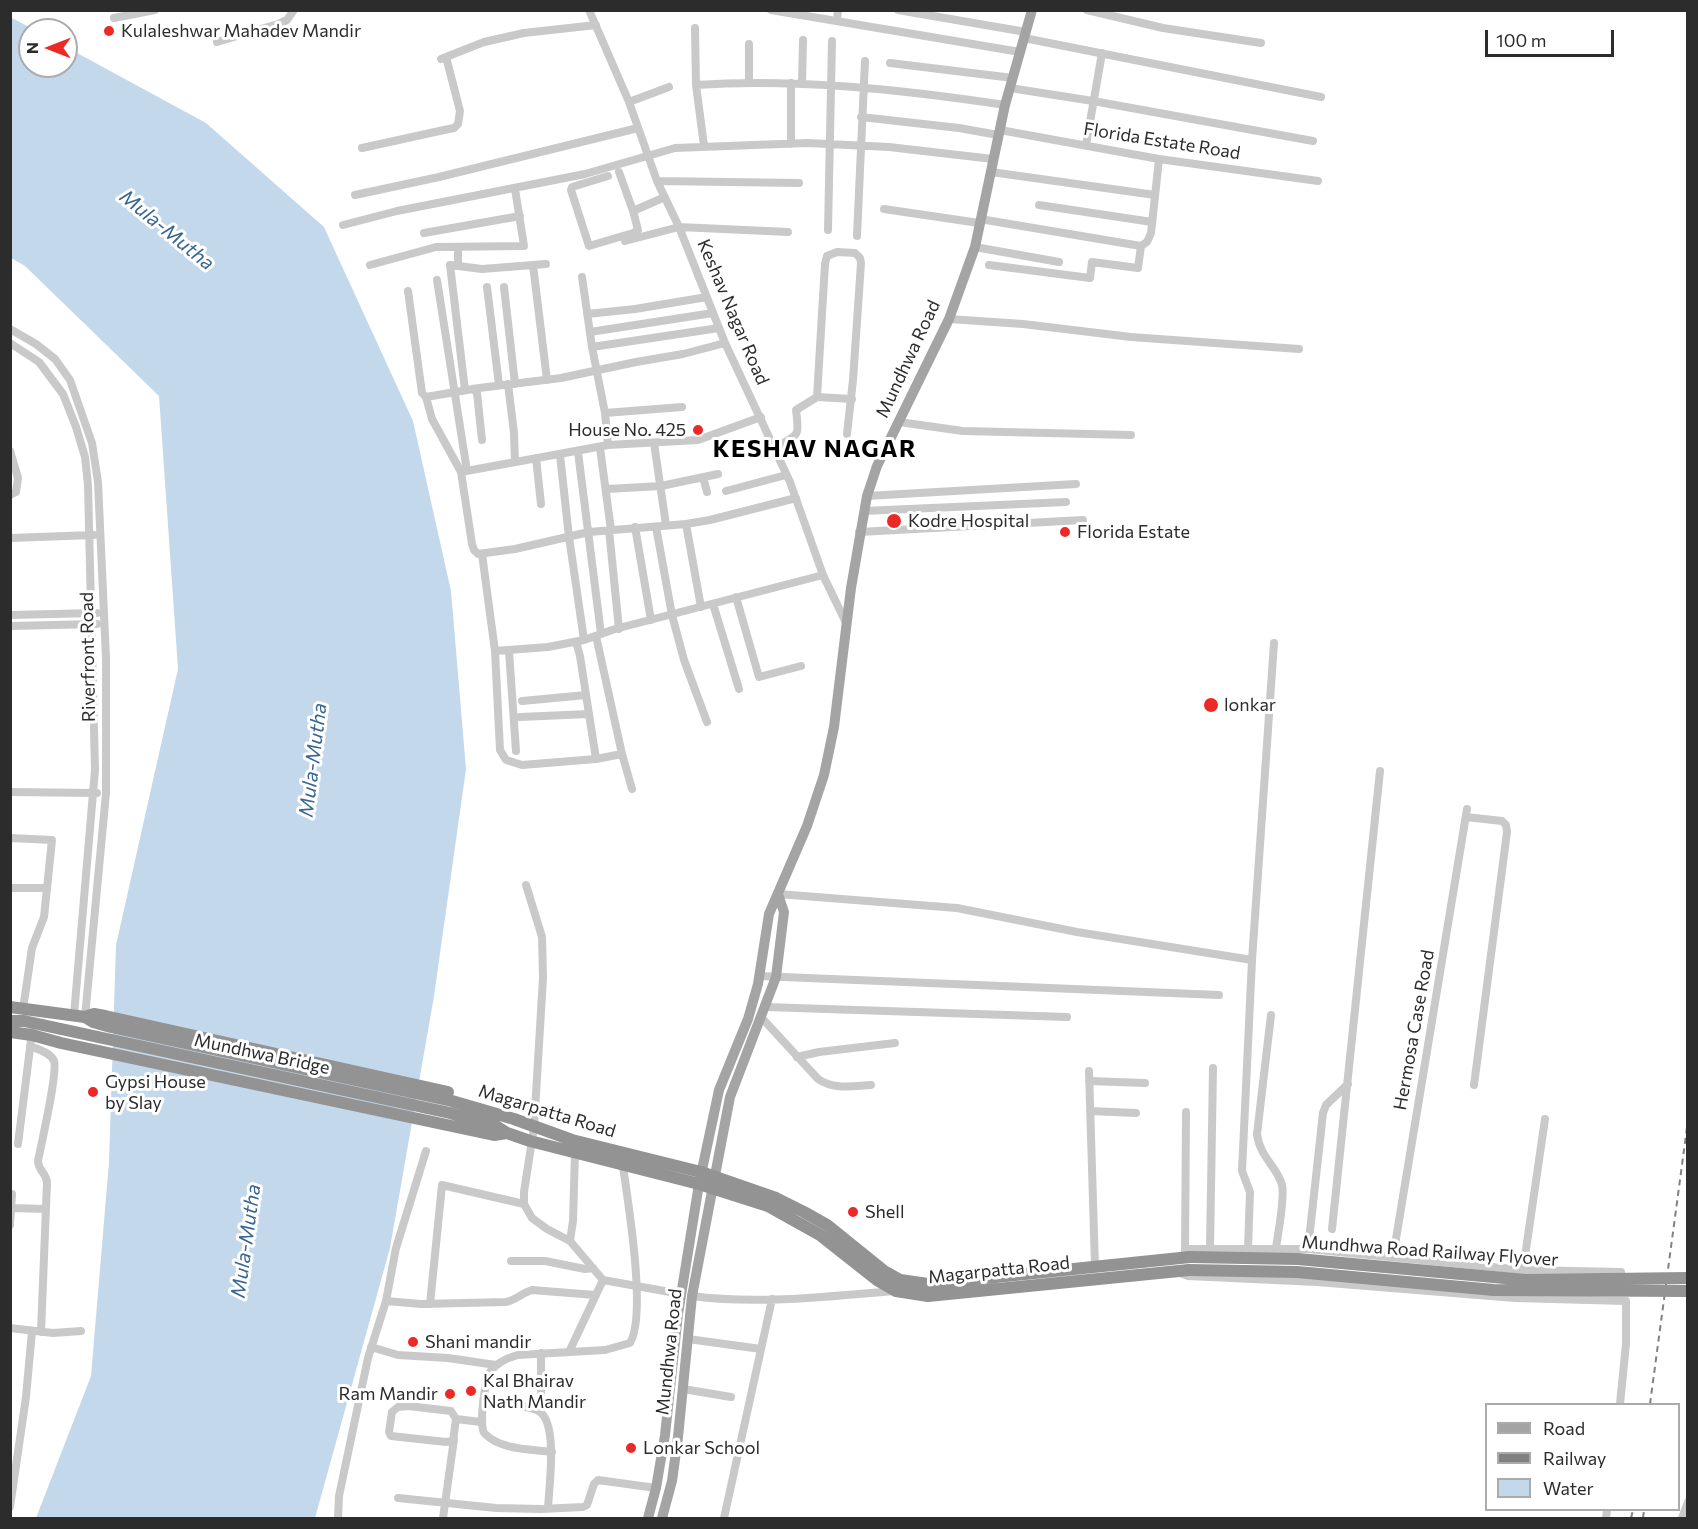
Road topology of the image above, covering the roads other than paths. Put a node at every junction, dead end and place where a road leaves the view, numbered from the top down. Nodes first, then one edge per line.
1 (155, 10) edge
2 (294, 10) edge
3 (589, 10) edge
4 (771, 10) edge
5 (838, 10) edge
6 (898, 10) edge
7 (1032, 10) edge
8 (1087, 10) edge
9 (131, 13) edge
10 (114, 18) dead end
11 (837, 21) junction
12 (596, 25) junction
13 (695, 28) dead end
14 (1025, 35) junction
15 (803, 40) dead end
16 (832, 41) dead end
17 (217, 42) dead end
18 (1261, 42) dead end
19 (749, 44) dead end
20 (1020, 52) junction
21 (1102, 53) junction
22 (865, 61) dead end
23 (890, 63) dead end
24 (750, 83) junction
25 (791, 83) junction
26 (1011, 83) junction
27 (802, 84) junction
28 (696, 86) junction
29 (669, 87) dead end
30 (830, 87) junction
31 (863, 90) junction
32 (1321, 96) dead end
33 (1093, 101) junction
34 (629, 102) junction
35 (1005, 105) junction
36 (861, 117) junction
37 (638, 128) junction
38 (999, 133) junction
39 (1313, 141) dead end
40 (791, 144) junction
41 (829, 144) junction
42 (860, 145) junction
43 (1086, 145) junction
44 (704, 146) junction
45 (362, 148) dead end
46 (648, 155) junction
47 (993, 159) junction
48 (1159, 159) junction
49 (619, 172) dead end
50 (990, 172) junction
51 (609, 176) dead end
52 (657, 181) junction
53 (1318, 181) dead end
54 (799, 183) dead end
55 (515, 189) junction
56 (355, 195) dead end
57 (1155, 195) junction
58 (665, 197) junction
59 (1039, 205) dead end
60 (884, 209) dead end
61 (633, 212) junction
62 (520, 216) junction
63 (980, 221) junction
64 (1152, 222) junction
65 (343, 225) dead end
66 (679, 226) junction
67 (828, 230) dead end
68 (424, 232) dead end
69 (788, 232) dead end
70 (857, 236) dead end
71 (625, 241) dead end
72 (1141, 246) junction
73 (975, 247) junction
74 (458, 252) dead end
75 (1059, 262) dead end
76 (546, 264) dead end
77 (533, 265) junction
78 (989, 265) dead end
79 (370, 266) dead end
80 (458, 266) junction
81 (582, 277) dead end
82 (436, 280) dead end
83 (487, 287) dead end
84 (504, 287) dead end
85 (408, 291) dead end
86 (707, 297) junction
87 (713, 313) junction
88 (587, 314) junction
89 (949, 319) junction
90 (458, 327) junction
91 (445, 328) junction
92 (719, 328) junction
93 (10, 329) edge
94 (590, 332) junction
95 (10, 343) edge
96 (725, 343) junction
97 (592, 347) junction
98 (1299, 349) dead end
99 (597, 371) junction
100 (547, 380) junction
101 (508, 384) junction
102 (469, 389) junction
103 (453, 393) junction
104 (426, 397) junction
105 (817, 397) junction
106 (852, 399) junction
107 (682, 407) dead end
108 (605, 413) junction
109 (761, 417) junction
110 (899, 422) junction
111 (847, 434) dead end
112 (1131, 435) dead end
113 (482, 440) dead end
114 (654, 443) junction
115 (604, 447) junction
116 (774, 448) junction
117 (10, 451) edge
118 (578, 452) junction
119 (560, 454) junction
120 (536, 458) junction
121 (515, 462) junction
122 (464, 471) junction
123 (718, 474) dead end
124 (786, 475) junction
125 (703, 477) junction
126 (1076, 484) dead end
127 (661, 486) junction
128 (607, 489) junction
129 (726, 491) dead end
130 (707, 492) dead end
131 (10, 495) edge
132 (867, 496) junction
133 (796, 498) junction
134 (1066, 502) dead end
135 (541, 504) dead end
136 (864, 511) junction
137 (1083, 520) dead end
138 (686, 524) junction
139 (666, 525) junction
140 (635, 527) junction
141 (656, 527) junction
142 (610, 530) junction
143 (589, 532) junction
144 (859, 532) junction
145 (101, 534) junction
146 (91, 536) junction
147 (569, 537) junction
148 (10, 538) edge
149 (482, 554) junction
150 (823, 575) junction
151 (736, 597) junction
152 (713, 603) junction
153 (701, 607) junction
154 (92, 613) junction
155 (104, 613) junction
156 (10, 615) edge
157 (672, 615) junction
158 (651, 620) junction
159 (92, 624) junction
160 (104, 624) junction
161 (848, 625) junction
162 (10, 626) edge
163 (618, 629) junction
164 (598, 635) junction
165 (580, 641) junction
166 (1274, 643) dead end
167 (495, 651) junction
168 (509, 651) junction
169 (801, 666) dead end
170 (739, 689) dead end
171 (586, 695) junction
172 (522, 701) dead end
173 (589, 714) junction
174 (520, 717) dead end
175 (707, 722) dead end
176 (516, 751) dead end
177 (622, 754) junction
178 (596, 759) junction
179 (1380, 771) dead end
180 (632, 789) dead end
181 (10, 792) edge
182 (94, 792) junction
183 (106, 793) junction
184 (10, 838) edge
185 (526, 885) dead end
186 (10, 888) edge
187 (46, 888) junction
188 (778, 894) junction
189 (1252, 960) junction
190 (759, 976) junction
191 (776, 976) junction
192 (1219, 995) dead end
193 (766, 1007) junction
194 (17, 1008) edge
195 (1271, 1015) dead end
196 (80, 1016) junction
197 (761, 1017) junction
198 (1067, 1017) dead end
199 (10, 1021) edge
200 (10, 1032) edge
201 (31, 1040) junction
202 (895, 1043) dead end
203 (797, 1056) junction
204 (1213, 1068) dead end
205 (1089, 1071) dead end
206 (1089, 1081) junction
207 (1145, 1083) dead end
208 (871, 1084) dead end
209 (1348, 1084) junction
210 (1474, 1086) dead end
211 (450, 1108) junction
212 (1090, 1111) junction
213 (1186, 1112) dead end
214 (1136, 1113) dead end
215 (1545, 1119) dead end
216 (534, 1127) junction
217 (530, 1141) junction
218 (18, 1144) dead end
219 (426, 1151) dead end
220 (575, 1153) junction
221 (623, 1166) junction
222 (700, 1178) junction
223 (713, 1182) junction
224 (12, 1194) dead end
225 (524, 1204) junction
226 (12, 1208) edge
227 (46, 1209) junction
228 (10, 1225) edge
229 (1332, 1229) dead end
230 (570, 1241) junction
231 (1210, 1248) junction
232 (1248, 1248) junction
233 (1276, 1248) junction
234 (1308, 1249) junction
235 (1356, 1253) junction
236 (1393, 1257) junction
237 (1170, 1258) joint
238 (1188, 1258) junction
239 (511, 1261) dead end
240 (1095, 1266) junction
241 (593, 1268) junction
242 (1176, 1270) junction
243 (1523, 1270) junction
244 (1621, 1272) dead end
245 (1688, 1278) edge
246 (603, 1280) junction
247 (1353, 1285) junction
248 (637, 1287) junction
249 (896, 1291) junction
250 (1688, 1291) edge
251 (681, 1294) junction
252 (595, 1295) junction
253 (692, 1296) junction
254 (772, 1299) junction
255 (386, 1301) junction
256 (430, 1304) junction
257 (10, 1328) edge
258 (36, 1331) junction
259 (81, 1331) dead end
260 (688, 1339) junction
261 (371, 1347) junction
262 (761, 1349) junction
263 (569, 1352) junction
264 (541, 1353) junction
265 (496, 1365) junction
266 (683, 1389) junction
267 (730, 1397) dead end
268 (1620, 1403) edge
269 (484, 1404) junction
270 (541, 1412) junction
271 (456, 1419) junction
272 (481, 1422) junction
273 (454, 1437) junction
274 (552, 1452) junction
275 (14, 1464) edge
276 (657, 1488) junction
277 (398, 1498) dead end
278 (1688, 1502) edge
279 (446, 1504) junction
280 (10, 1507) edge
281 (543, 1512) edge
282 (338, 1518) edge
283 (443, 1518) edge
284 (648, 1518) edge
285 (662, 1518) edge
286 (724, 1518) edge
287 (1682, 1518) edge

1 - 9 street
2 - 17 street
3 - 12 street, Keshav Nagar Road
4 - 11 street
5 - 11 street
6 - 14 street
7 - 14 main road, Mundhwa Road
8 - 18 street
9 - 10 street
11 - 20 street
12 - 34 street, Keshav Nagar Road
12 - 45 street
13 - 28 street
14 - 20 main road, Mundhwa Road
14 - 21 street
15 - 27 street
16 - 30 street
19 - 24 street
20 - 26 main road, Mundhwa Road
21 - 32 street
21 - 33 street
22 - 31 street
23 - 26 street
24 - 25 street
24 - 28 street
25 - 27 street
25 - 40 street
26 - 33 street
26 - 35 main road, Mundhwa Road
27 - 30 street
28 - 44 street
29 - 34 street
30 - 31 street
30 - 41 street
31 - 35 street
31 - 36 street
33 - 39 street
33 - 43 street
34 - 37 street, Keshav Nagar Road
35 - 38 main road, Mundhwa Road
36 - 38 street, Florida Estate Road
36 - 42 street
37 - 46 street, Keshav Nagar Road
37 - 56 street
38 - 43 street, Florida Estate Road
38 - 47 main road, Mundhwa Road
40 - 41 street
40 - 44 street
41 - 42 street
41 - 67 street
42 - 47 street
42 - 70 street
43 - 48 street, Florida Estate Road
44 - 46 street
46 - 52 street, Keshav Nagar Road
46 - 55 street
47 - 50 main road, Mundhwa Road
48 - 53 street, Florida Estate Road
48 - 57 street
49 - 61 street
50 - 57 street
50 - 63 main road, Mundhwa Road
51 - 61 street
52 - 54 street
52 - 58 street, Keshav Nagar Road
55 - 62 street
55 - 65 street
57 - 64 street
58 - 61 street
58 - 66 street, Keshav Nagar Road
59 - 64 street
60 - 63 street
62 - 68 street
62 - 79 street
63 - 72 street
63 - 73 main road, Mundhwa Road
64 - 72 street
66 - 69 street
66 - 71 street
66 - 86 street, Keshav Nagar Road
72 - 78 street
73 - 75 street
73 - 89 main road, Mundhwa Road
74 - 80 street
76 - 77 street
77 - 80 street
77 - 100 street
80 - 90 street
81 - 88 street
82 - 91 street
83 - 101 street
84 - 101 street
85 - 104 street
86 - 87 street, Keshav Nagar Road
86 - 88 street
87 - 92 street, Keshav Nagar Road
87 - 94 street
88 - 94 street
89 - 98 street
89 - 110 main road, Mundhwa Road
90 - 91 street
90 - 102 street
91 - 103 street
92 - 96 street, Keshav Nagar Road
92 - 97 street
93 - 145 street, Riverfront Road
94 - 97 street
95 - 146 street, Riverfront Road
96 - 99 street
96 - 109 street, Keshav Nagar Road
97 - 99 street
99 - 100 street
99 - 108 street
100 - 101 street
101 - 102 street
101 - 121 street
102 - 103 street
102 - 113 street
103 - 104 street
103 - 122 street
104 - 122 street
105 - 106 street
105 - 106 street
105 - 116 street
106 - 111 street
107 - 108 street
108 - 115 street
109 - 114 street
109 - 116 street, Keshav Nagar Road
110 - 112 street
110 - 132 main road, Mundhwa Road
114 - 115 street
114 - 127 street
115 - 118 street
115 - 128 street
116 - 124 street, Keshav Nagar Road
117 - 131 street
118 - 119 street
118 - 143 street
119 - 120 street
119 - 147 street
120 - 121 street
120 - 135 street
121 - 122 street
122 - 149 street
123 - 125 street
124 - 129 street
124 - 133 street, Keshav Nagar Road
125 - 127 street
125 - 130 street
126 - 132 street
127 - 128 street
127 - 139 street
128 - 142 street
132 - 136 main road, Mundhwa Road
133 - 138 street
133 - 150 street, Keshav Nagar Road
134 - 136 street
136 - 144 main road, Mundhwa Road
137 - 144 street
138 - 139 street
138 - 153 street
139 - 141 street
140 - 141 street
140 - 142 street
140 - 158 street
141 - 157 street
142 - 143 street
142 - 163 street
143 - 147 street
143 - 164 street
144 - 161 main road, Mundhwa Road
145 - 146 street
145 - 155 street, Riverfront Road
146 - 148 street
146 - 154 street, Riverfront Road
147 - 149 street
147 - 165 street
149 - 167 street
150 - 151 street
150 - 161 street, Keshav Nagar Road
151 - 152 street
151 - 169 street
152 - 153 street
152 - 170 street
153 - 157 street
154 - 155 street
154 - 156 street
154 - 159 street, Riverfront Road
155 - 160 street, Riverfront Road
157 - 158 street
157 - 175 street
158 - 163 street
159 - 160 street
159 - 162 street
159 - 182 street, Riverfront Road
160 - 183 street, Riverfront Road
161 - 188 main road, Mundhwa Road
163 - 164 street
164 - 165 street
164 - 177 street
165 - 168 street
165 - 171 street
166 - 189 street
167 - 168 street
167 - 178 street
168 - 176 street
171 - 172 street
171 - 173 street
173 - 174 street
173 - 178 street
177 - 178 street
177 - 180 street
179 - 209 street
181 - 182 street
182 - 183 street
182 - 196 street, Riverfront Road
183 - 196 street, Riverfront Road
184 - 187 street
185 - 216 street
186 - 187 street
187 - 194 street
188 - 189 street
188 - 190 main road, Mundhwa Road
188 - 191 main road, Mundhwa Road
189 - 232 street
190 - 191 street
190 - 222 main road, Mundhwa Road
191 - 192 street
191 - 193 main road, Mundhwa Road
193 - 197 main road, Mundhwa Road
193 - 198 street
194 - 196 highway
195 - 233 street
196 - 211 highway
197 - 203 street
197 - 223 main road, Mundhwa Road
199 - 211 highway, Mundhwa Bridge
200 - 201 highway
201 - 211 highway
201 - 218 street
201 - 227 street
202 - 203 street
203 - 208 street
204 - 231 street
205 - 206 street
206 - 207 street
206 - 212 street
209 - 229 street
209 - 234 street
210 - 236 street, Hermosa Case Road
211 - 216 highway, Magarpatta Road
211 - 217 highway
212 - 214 street
212 - 240 street
213 - 238 street
215 - 243 street
216 - 217 street
216 - 222 highway, Magarpatta Road
217 - 220 highway, Magarpatta Road
217 - 225 street
219 - 255 street
220 - 221 highway, Magarpatta Road
220 - 230 street
221 - 222 highway, Magarpatta Road
221 - 248 street
222 - 223 highway
222 - 251 main road, Mundhwa Road
223 - 240 highway, Magarpatta Road
223 - 249 highway, Magarpatta Road
223 - 253 main road, Mundhwa Road
224 - 226 street
225 - 230 street
225 - 256 street
226 - 227 street
226 - 228 street
227 - 258 street
230 - 241 street
231 - 232 street
231 - 238 street
232 - 233 street
233 - 234 street
234 - 235 street
235 - 236 street
235 - 247 street
236 - 243 street
237 - 238 highway, Mundhwa Road Railway Flyover
237 - 240 highway, Magarpatta Road
238 - 242 highway, Mundhwa Road Railway Flyover
238 - 245 highway, Mundhwa Road Railway Flyover, bridge
238 - 250 highway, Mundhwa Road Railway Flyover, bridge
239 - 241 street
241 - 246 street
242 - 247 street
242 - 249 highway, Magarpatta Road
243 - 244 street
246 - 248 street
246 - 252 street
247 - 268 street
248 - 251 street
248 - 263 street
249 - 254 street
251 - 276 main road, Mundhwa Road
252 - 256 street
252 - 263 street
253 - 254 street
253 - 260 main road, Mundhwa Road
254 - 262 street
255 - 256 street
255 - 261 street
257 - 258 street
258 - 259 street
258 - 275 street
260 - 262 street
260 - 266 main road, Mundhwa Road
261 - 265 street
261 - 282 street
262 - 286 street
263 - 264 street
264 - 265 street
264 - 270 street
265 - 269 street
266 - 267 street
266 - 285 main road, Mundhwa Road
269 - 270 street
269 - 272 street
270 - 274 street
271 - 272 street
271 - 273 street
271 - 273 street
272 - 274 street
273 - 279 street
274 - 281 street
275 - 280 street
276 - 281 street
276 - 284 main road, Mundhwa Road
277 - 279 street
278 - 287 street
279 - 281 street
279 - 283 street

